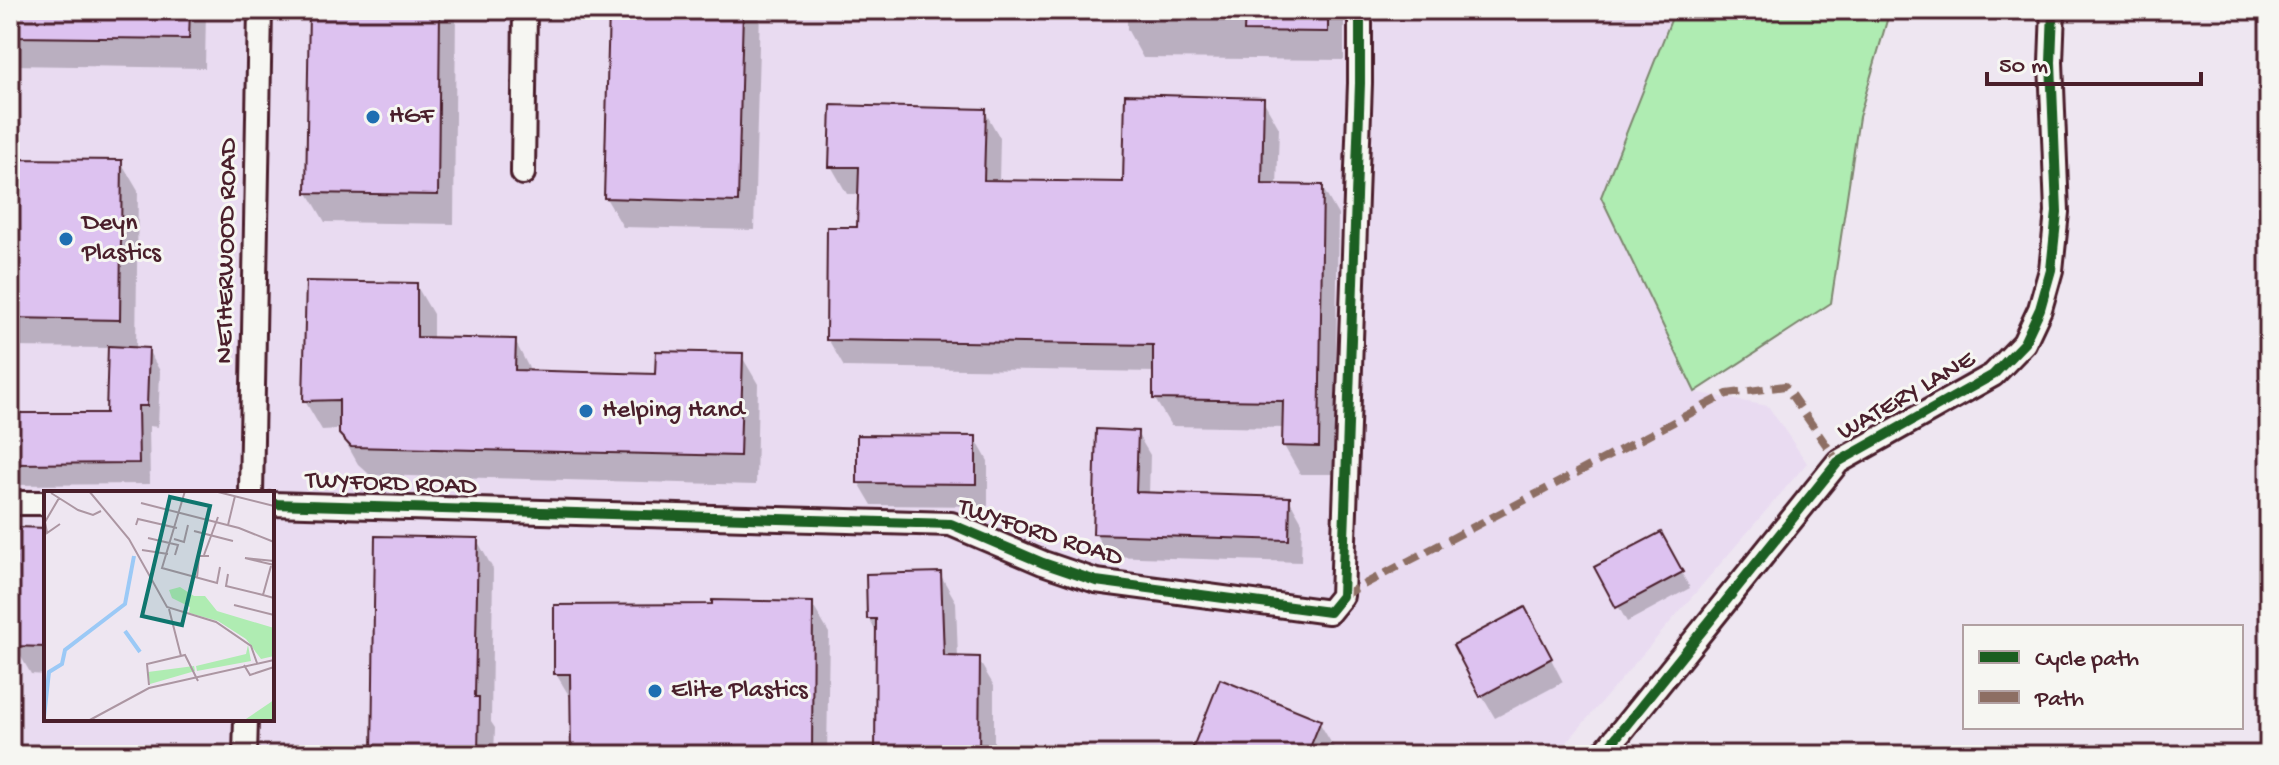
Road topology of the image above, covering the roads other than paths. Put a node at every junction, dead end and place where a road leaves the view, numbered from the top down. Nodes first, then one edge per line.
1 (260, 10) edge
2 (525, 10) edge
3 (1360, 10) edge
4 (2053, 10) edge
5 (523, 173) dead end
6 (251, 491) edge
7 (10, 503) edge
8 (44, 503) edge
9 (274, 504) edge
10 (246, 721) edge
11 (245, 755) edge
12 (1602, 755) edge

1 - 6 street, NETHERWOOD ROAD
2 - 5 street
3 - 9 street, TWYFORD ROAD
4 - 12 street, WATERY LANE
7 - 8 street
10 - 11 street

